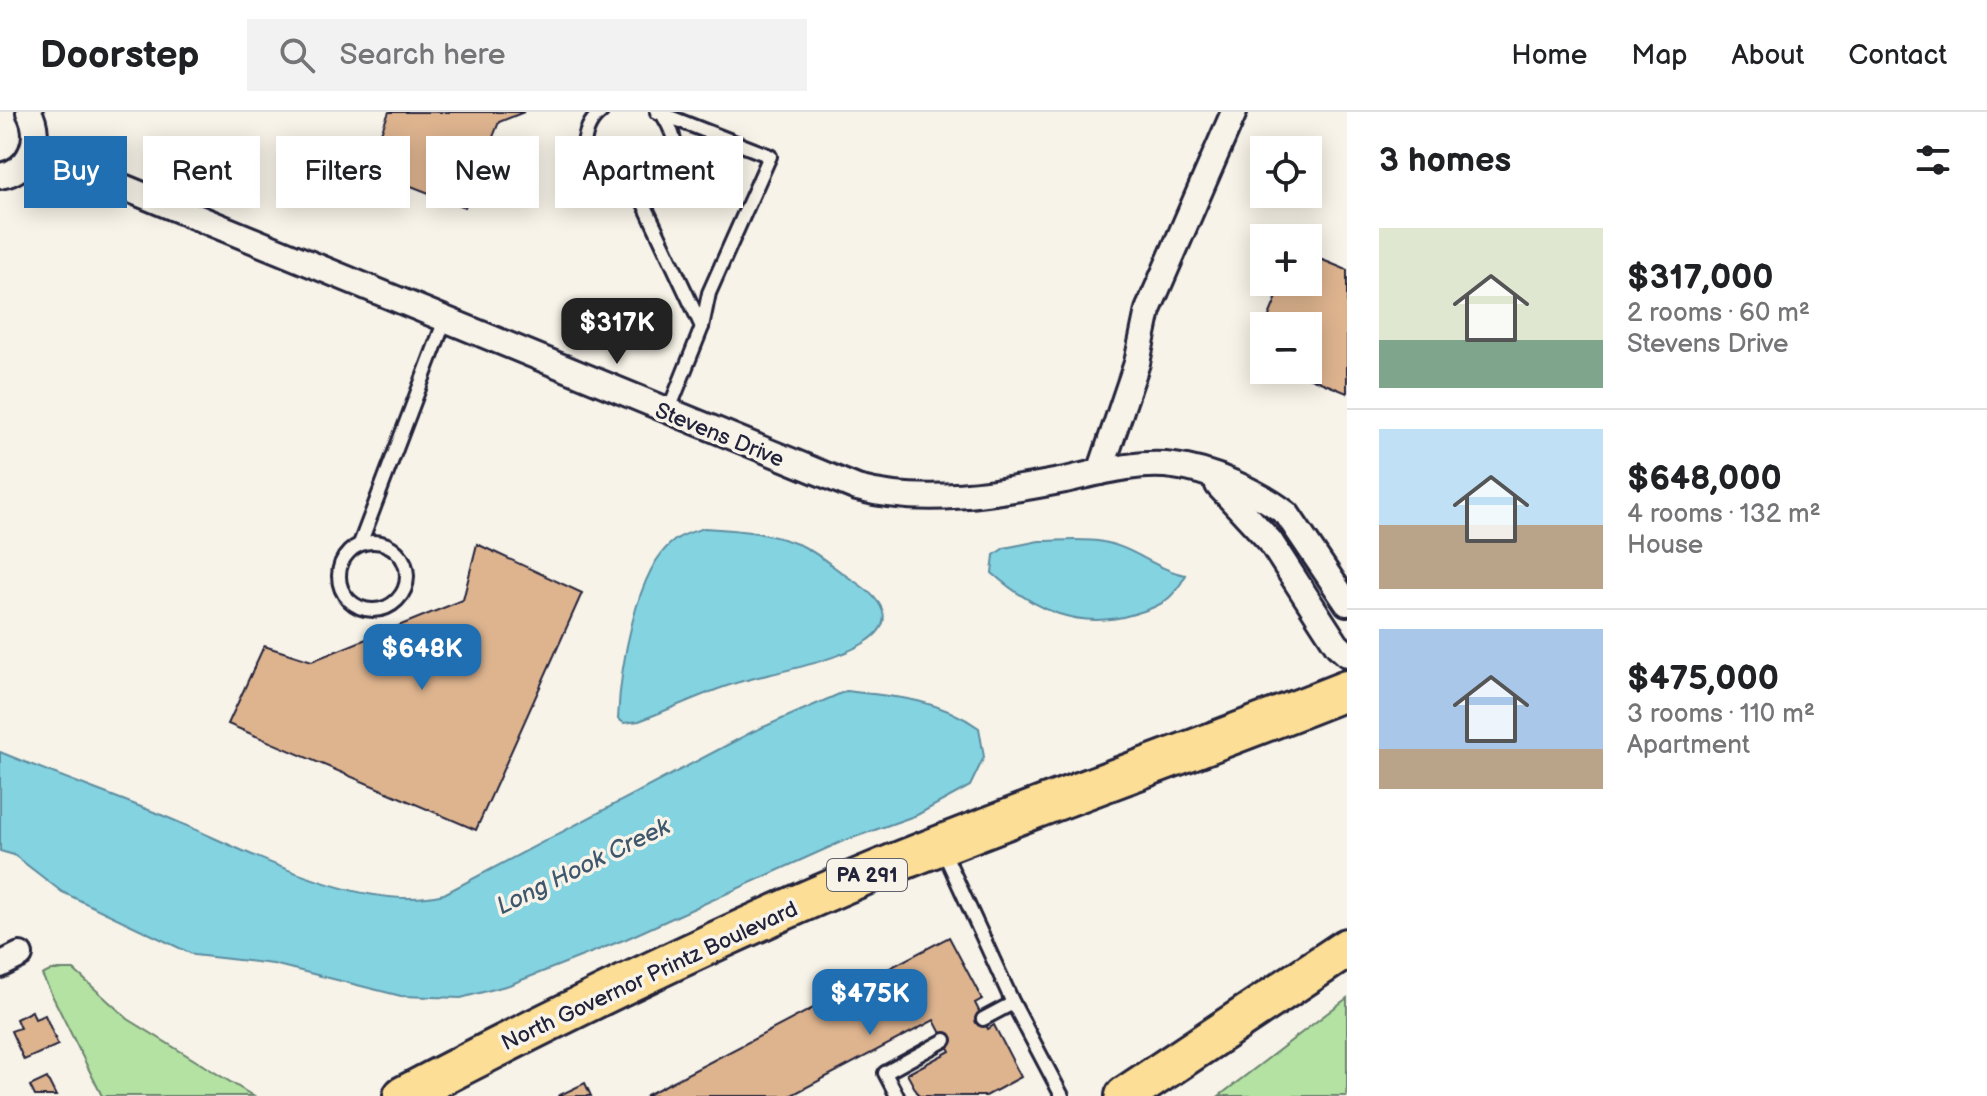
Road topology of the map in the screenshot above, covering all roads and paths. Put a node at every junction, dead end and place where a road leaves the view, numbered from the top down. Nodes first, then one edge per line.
1 (29, 112) edge
2 (601, 112) edge
3 (1234, 112) edge
4 (661, 115) edge
5 (36, 136) edge
6 (586, 136) edge
7 (674, 136) edge
8 (24, 162) edge
9 (0, 176) edge
10 (127, 189) edge
11 (646, 208) edge
12 (445, 320) junction
13 (702, 327) junction
14 (668, 412) junction
15 (1100, 472) junction
16 (1208, 475) junction
17 (360, 544) junction
18 (1347, 603) edge
19 (1347, 654) edge
20 (1347, 690) edge
21 (941, 846) junction
22 (1347, 922) edge
23 (1347, 948) edge
24 (1013, 1003) junction
25 (1257, 1008) junction
26 (983, 1019) dead end
27 (945, 1040) dead end
28 (403, 1096) edge
29 (897, 1096) edge
30 (1062, 1096) edge
31 (1125, 1096) edge

1 - 5 street
2 - 6 lane
3 - 15 street
4 - 7 lane
4 - 13 lane
8 - 9 street
10 - 12 street, Stevens Drive
11 - 13 lane
12 - 14 street, Stevens Drive
12 - 17 lane
13 - 14 lane
14 - 15 street, Stevens Drive
15 - 16 street, Stevens Drive
16 - 18 street, Stevens Drive
16 - 19 street
17 - 17 lane
20 - 21 main road, North Governor Printz Boulevard / PA 291
21 - 24 lane
21 - 28 main road, North Governor Printz Boulevard / PA 291
22 - 25 main road
23 - 25 main road
24 - 26 lane
24 - 30 lane
25 - 31 main road
27 - 29 lane

